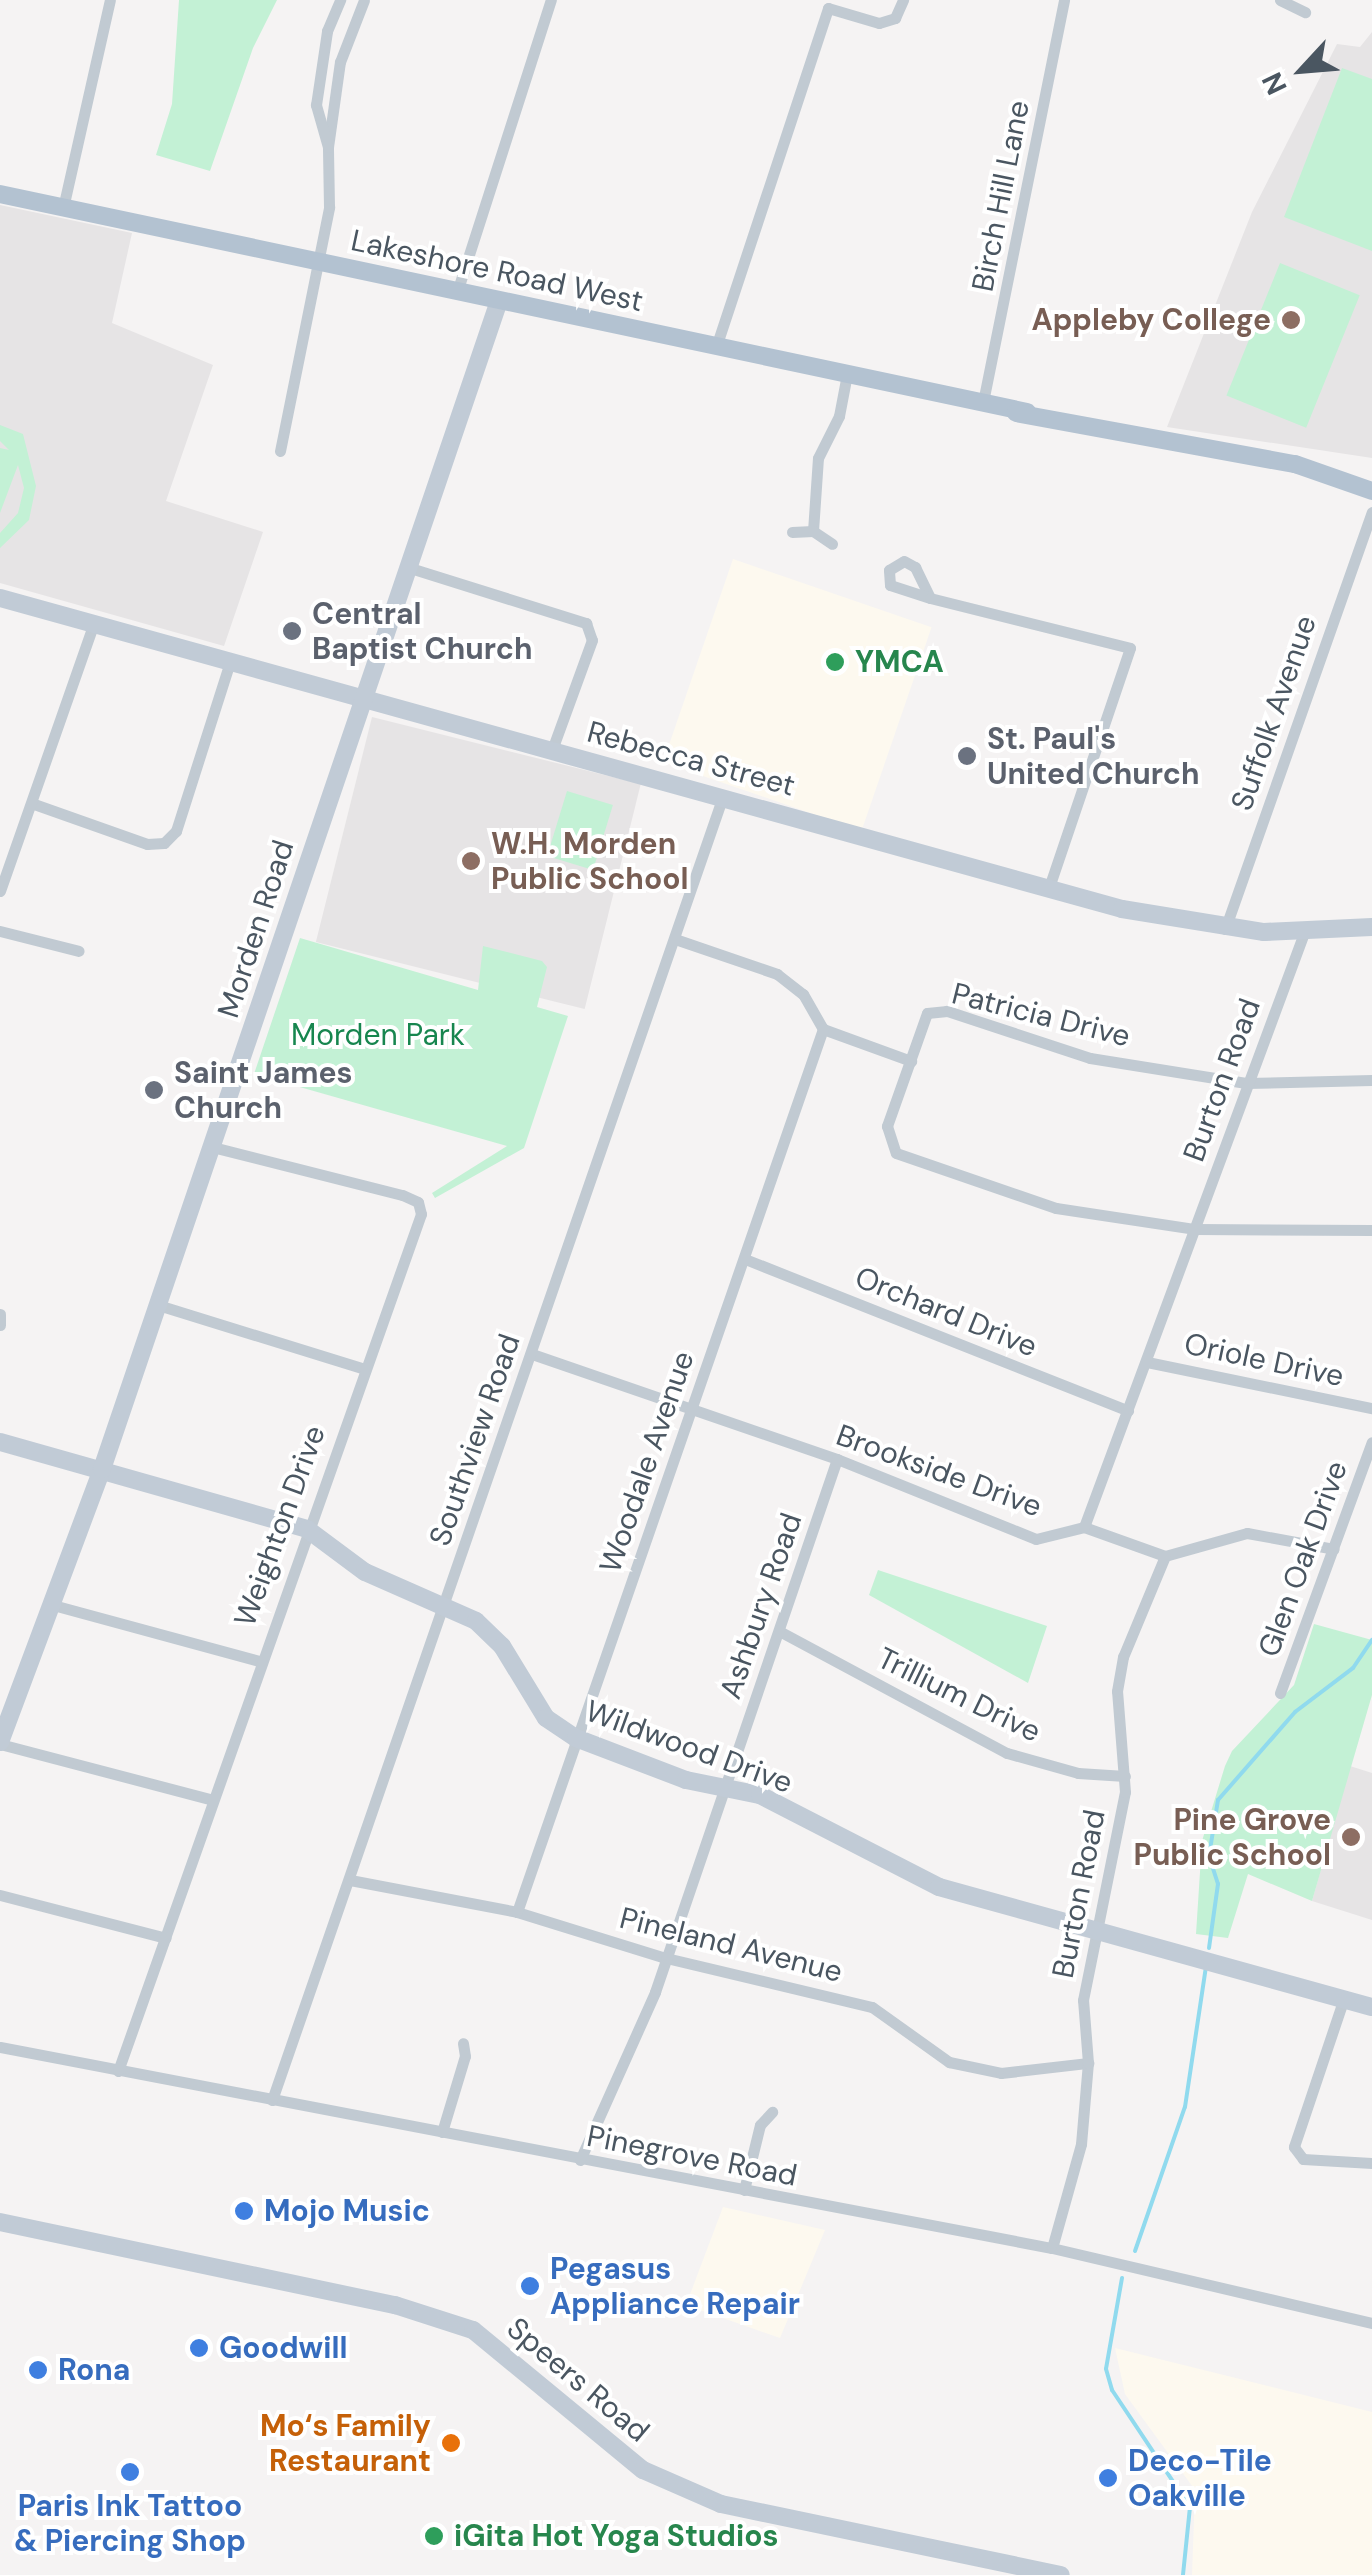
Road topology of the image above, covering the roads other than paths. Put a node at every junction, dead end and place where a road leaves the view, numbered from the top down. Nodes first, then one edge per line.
1 (110, 0) edge
2 (340, 0) edge
3 (364, 0) edge
4 (550, 0) edge
5 (902, 0) edge
6 (1064, 0) edge
7 (1280, 0) edge
8 (1305, 12) dead end
9 (322, 60) junction
10 (340, 62) junction
11 (328, 147) junction
12 (0, 194) edge
13 (63, 208) junction
14 (320, 260) junction
15 (457, 292) junction
16 (499, 302) junction
17 (716, 347) junction
18 (847, 374) junction
19 (983, 402) junction
20 (280, 450) dead end
21 (1369, 483) edge
22 (1372, 513) edge
23 (813, 531) junction
24 (792, 532) dead end
25 (832, 544) dead end
26 (407, 566) junction
27 (0, 598) edge
28 (930, 598) dead end
29 (93, 625) junction
30 (230, 662) junction
31 (362, 701) junction
32 (552, 750) junction
33 (723, 796) junction
34 (34, 804) junction
35 (1049, 887) junction
36 (0, 891) edge
37 (1372, 927) edge
38 (1225, 929) junction
39 (0, 931) edge
40 (1304, 932) junction
41 (675, 939) junction
42 (80, 951) dead end
43 (823, 1029) junction
44 (911, 1061) junction
45 (1372, 1080) edge
46 (1246, 1082) junction
47 (212, 1147) junction
48 (1195, 1229) junction
49 (1372, 1230) edge
50 (745, 1259) junction
51 (158, 1305) junction
52 (0, 1314) edge
53 (0, 1325) edge
54 (532, 1354) junction
55 (1146, 1362) junction
56 (362, 1368) junction
57 (1372, 1408) edge
58 (692, 1409) junction
59 (1128, 1411) junction
60 (0, 1442) edge
61 (1372, 1442) edge
62 (837, 1459) junction
63 (102, 1469) junction
64 (1084, 1526) junction
65 (307, 1529) junction
66 (1334, 1549) junction
67 (1165, 1556) junction
68 (446, 1603) junction
69 (53, 1605) junction
70 (780, 1632) junction
71 (258, 1661) junction
72 (1280, 1693) dead end
73 (576, 1738) junction
74 (0, 1743) edge
75 (1125, 1776) junction
76 (722, 1787) junction
77 (210, 1799) junction
78 (350, 1880) junction
79 (0, 1895) edge
80 (516, 1912) junction
81 (1094, 1928) junction
82 (166, 1938) junction
83 (662, 1956) junction
84 (1344, 1998) junction
85 (1372, 2006) edge
86 (463, 2043) dead end
87 (0, 2047) edge
88 (1088, 2064) junction
89 (118, 2071) junction
90 (272, 2100) junction
91 (772, 2112) dead end
92 (442, 2132) junction
93 (580, 2160) junction
94 (1372, 2163) edge
95 (744, 2190) junction
96 (0, 2222) edge
97 (1052, 2248) junction
98 (1372, 2323) edge
99 (1060, 2575) edge

1 - 13 street
2 - 9 street
3 - 10 street
4 - 15 street
5 - 17 street
6 - 19 street, Birch Hill Lane
7 - 8 street
9 - 10 street
9 - 11 street
10 - 11 street
11 - 14 street
12 - 13 main road, Lakeshore Road West
13 - 14 main road, Lakeshore Road West
14 - 15 main road, Lakeshore Road West
14 - 20 street
15 - 16 main road, Lakeshore Road West
16 - 17 main road, Lakeshore Road West
16 - 26 street, Morden Road
17 - 18 main road, Lakeshore Road West
18 - 19 main road, Lakeshore Road West
18 - 23 street
19 - 21 main road, Lakeshore Road West
21 - 22 street, Suffolk Avenue
22 - 38 street, Suffolk Avenue
23 - 24 street
23 - 25 street
26 - 31 street, Morden Road
26 - 32 street
27 - 29 street, Rebecca Street
28 - 35 street
29 - 30 street, Rebecca Street
29 - 34 street
30 - 31 street, Rebecca Street
30 - 34 street
31 - 32 street, Rebecca Street
31 - 47 street, Morden Road
32 - 33 street, Rebecca Street
33 - 35 street, Rebecca Street
33 - 41 street, Southview Road
34 - 36 street
35 - 38 street, Rebecca Street
37 - 40 street, Rebecca Street
38 - 40 street, Rebecca Street
39 - 42 street
40 - 46 street, Burton Road
41 - 43 street
41 - 54 street, Southview Road
43 - 44 street
43 - 50 street, Woodale Avenue
44 - 46 street, Patricia Drive
44 - 48 street
45 - 46 street, Patricia Drive
46 - 48 street, Burton Road
47 - 51 street, Morden Road
47 - 56 street, Weighton Drive
48 - 49 street
48 - 55 street, Burton Road
50 - 58 street, Woodale Avenue
50 - 59 street, Orchard Drive
51 - 56 street
51 - 63 street, Morden Road
52 - 53 street
54 - 58 street, Brookside Drive
54 - 68 street, Southview Road
55 - 57 street, Oriole Drive
55 - 59 street, Burton Road
56 - 65 street, Weighton Drive
58 - 62 street, Brookside Drive
58 - 73 street, Woodale Avenue
59 - 64 street, Burton Road
60 - 63 street, Wildwood Drive
61 - 66 street, Glen Oak Drive
62 - 64 street, Brookside Drive
62 - 70 street, Ashbury Road
63 - 65 street, Wildwood Drive
63 - 69 street, Morden Road
64 - 67 street
65 - 68 street, Wildwood Drive
65 - 71 street, Weighton Drive
66 - 67 street
66 - 72 street, Glen Oak Drive
67 - 75 street, Burton Road
68 - 73 street, Wildwood Drive
68 - 78 street, Southview Road
69 - 71 street
69 - 74 street, Morden Road
70 - 75 street, Trillium Drive
70 - 76 street, Ashbury Road
71 - 77 street, Weighton Drive
73 - 76 street, Wildwood Drive
73 - 80 street, Woodale Avenue
74 - 77 street
75 - 81 street, Burton Road
76 - 81 street, Wildwood Drive
76 - 83 street, Ashbury Road
77 - 82 street, Weighton Drive
78 - 80 street, Pineland Avenue
78 - 90 street, Southview Road
79 - 82 street
80 - 83 street, Pineland Avenue
81 - 84 street, Wildwood Drive
81 - 88 street, Burton Road
82 - 89 street, Weighton Drive
83 - 88 street, Pineland Avenue
83 - 93 street, Ashbury Road
84 - 85 street, Wildwood Drive
84 - 94 street
86 - 92 street
87 - 89 street, Pinegrove Road
88 - 97 street, Burton Road
89 - 90 street, Pinegrove Road
90 - 92 street, Pinegrove Road
91 - 95 street
92 - 93 street, Pinegrove Road
93 - 95 street, Pinegrove Road
95 - 97 street, Pinegrove Road
96 - 99 street, Speers Road
97 - 98 street, Pinegrove Road

